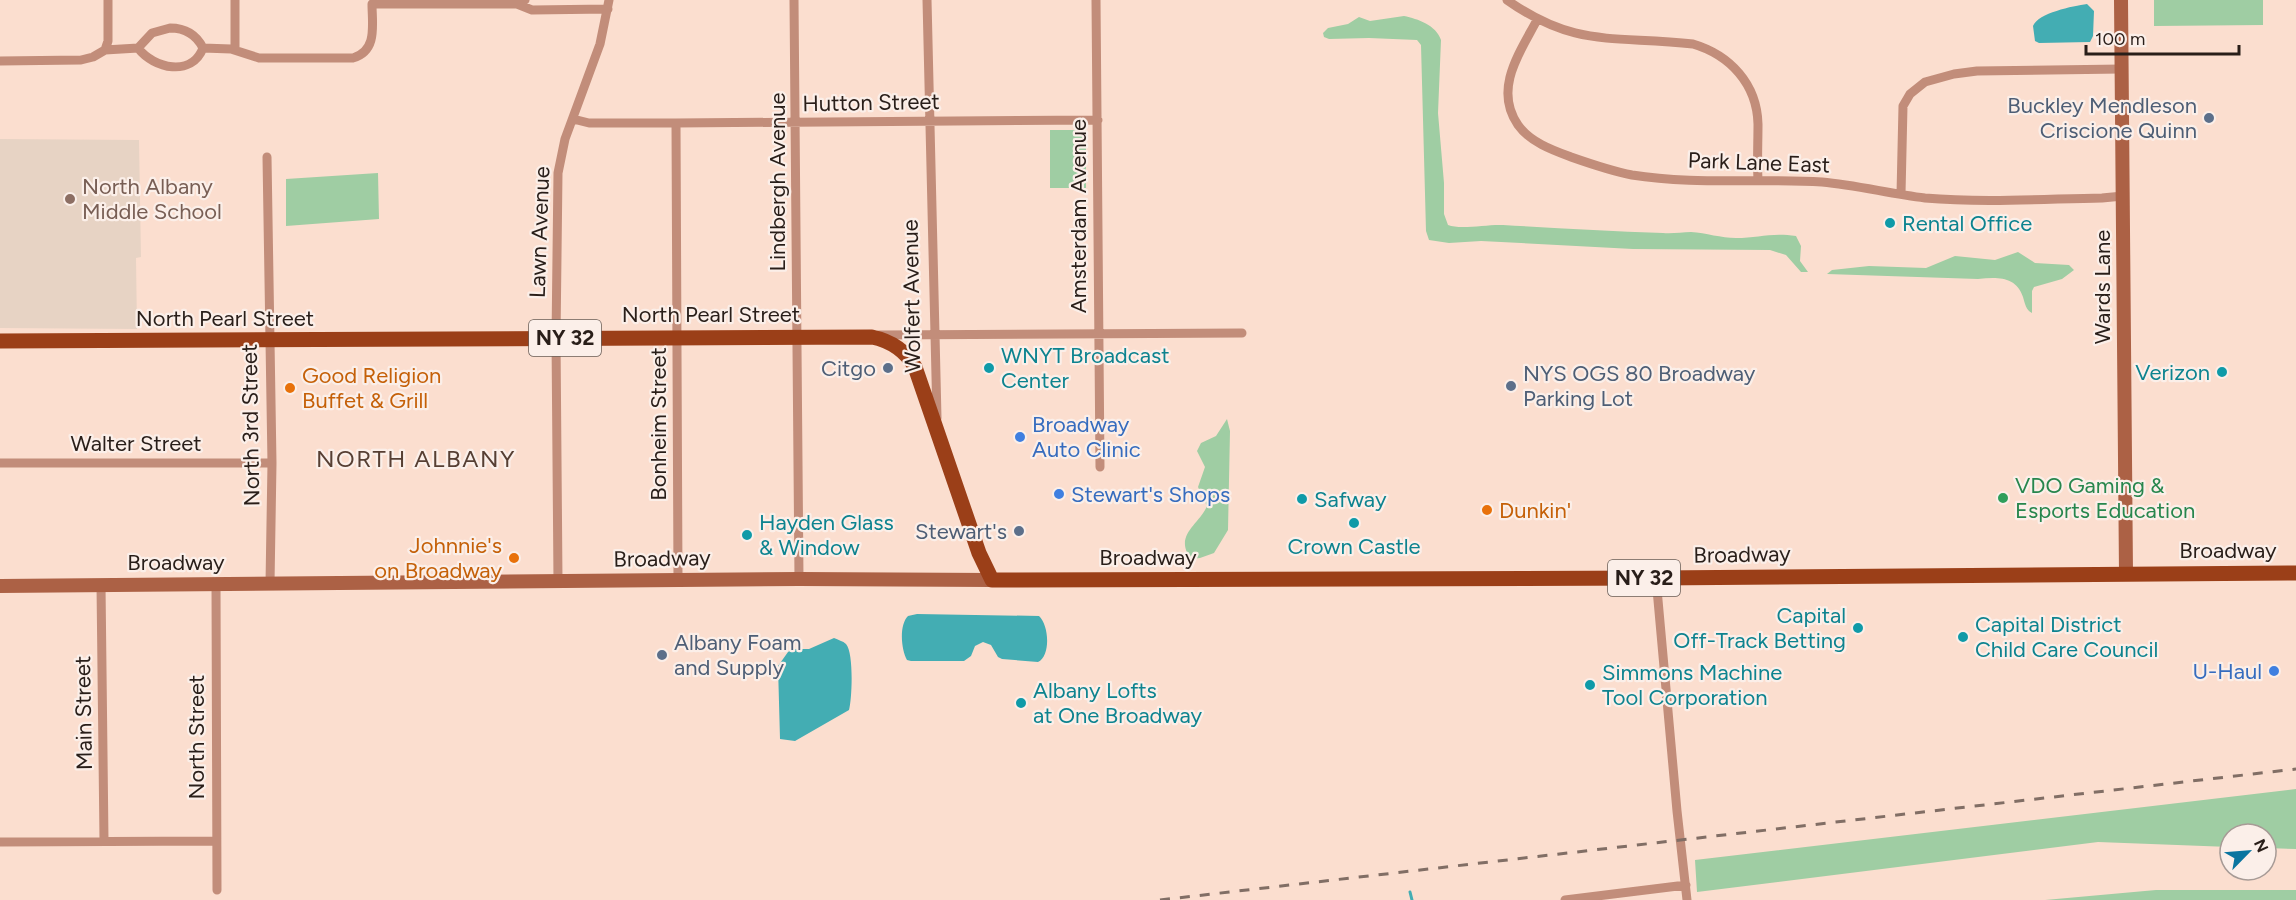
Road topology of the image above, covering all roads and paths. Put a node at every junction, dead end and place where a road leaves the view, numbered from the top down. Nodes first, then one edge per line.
1 (108, 0) edge
2 (235, 0) edge
3 (794, 0) edge
4 (927, 0) edge
5 (1096, 0) edge
6 (1507, 0) edge
7 (2121, 0) edge
8 (372, 2) edge
9 (521, 2) edge
10 (608, 5) edge
11 (1537, 20) junction
12 (138, 48) junction
13 (203, 48) junction
14 (105, 50) junction
15 (235, 50) junction
16 (0, 61) edge
17 (2122, 69) junction
18 (573, 119) junction
19 (929, 120) junction
20 (1098, 120) junction
21 (796, 122) junction
22 (676, 123) junction
23 (267, 157) dead end
24 (1758, 180) junction
25 (1901, 194) junction
26 (2123, 196) junction
27 (1242, 333) dead end
28 (1099, 334) junction
29 (934, 335) junction
30 (797, 336) junction
31 (861, 336) junction
32 (677, 337) junction
33 (556, 338) junction
34 (269, 340) junction
35 (0, 341) edge
36 (937, 429) junction
37 (272, 462) junction
38 (0, 464) edge
39 (1100, 467) dead end
40 (2126, 573) junction
41 (2296, 573) edge
42 (1656, 578) junction
43 (800, 579) junction
44 (678, 580) junction
45 (992, 580) junction
46 (558, 581) junction
47 (216, 584) junction
48 (270, 584) junction
49 (101, 585) junction
50 (0, 586) edge
51 (104, 840) junction
52 (216, 841) junction
53 (0, 842) edge
54 (1686, 885) junction
55 (217, 890) dead end
56 (1565, 900) edge
57 (1688, 900) edge

1 - 14 street
2 - 15 street
3 - 21 street, Lindbergh Avenue
4 - 19 street, Wolfert Avenue
5 - 20 street, Amsterdam Avenue
6 - 11 street
7 - 17 street, Wards Lane
8 - 9 street
8 - 15 street
9 - 10 street
10 - 18 street, Lawn Avenue
11 - 24 street
11 - 24 street, Park Lane East
12 - 13 street
12 - 13 street
12 - 14 street
13 - 15 street
14 - 16 street
17 - 25 street
17 - 26 street, Wards Lane
18 - 22 street, Hutton Street
18 - 33 street, Lawn Avenue
19 - 20 street, Hutton Street
19 - 21 street, Hutton Street
19 - 29 street, Wolfert Avenue
20 - 28 street, Amsterdam Avenue
21 - 22 street, Hutton Street
21 - 30 street, Lindbergh Avenue
22 - 32 street, Bonheim Street
23 - 34 street, North 3rd Street
24 - 25 street, Park Lane East
25 - 26 street, Park Lane East
26 - 40 street, Wards Lane
27 - 28 street, North Pearl Street
28 - 29 street, North Pearl Street
28 - 39 street, Amsterdam Avenue
29 - 31 street, North Pearl Street
29 - 36 street, Wolfert Avenue
30 - 31 main road, North Pearl Street / NY 32
30 - 32 main road, North Pearl Street / NY 32
30 - 43 street, Lindbergh Avenue
31 - 36 main road, NY 32
32 - 33 main road, North Pearl Street / NY 32
32 - 44 street, Bonheim Street
33 - 34 main road, North Pearl Street / NY 32
33 - 46 street, Lawn Avenue
34 - 35 main road, North Pearl Street / NY 32
34 - 37 street, North 3rd Street
36 - 45 main road, Wolfert Avenue / NY 32
37 - 38 street, Walter Street
37 - 48 street, North 3rd Street
40 - 41 main road, Broadway / NY 32
40 - 42 main road, Broadway / NY 32
42 - 45 main road, Broadway / NY 32
42 - 54 street
43 - 44 street, Broadway
43 - 45 street, Broadway
44 - 46 street, Broadway
46 - 48 street, Broadway
47 - 48 street, Broadway
47 - 49 street, Broadway
47 - 52 street, North Street
49 - 50 street, Broadway
49 - 51 street, Main Street
51 - 52 street
51 - 53 street
52 - 55 street, North Street
54 - 56 street
54 - 57 street

